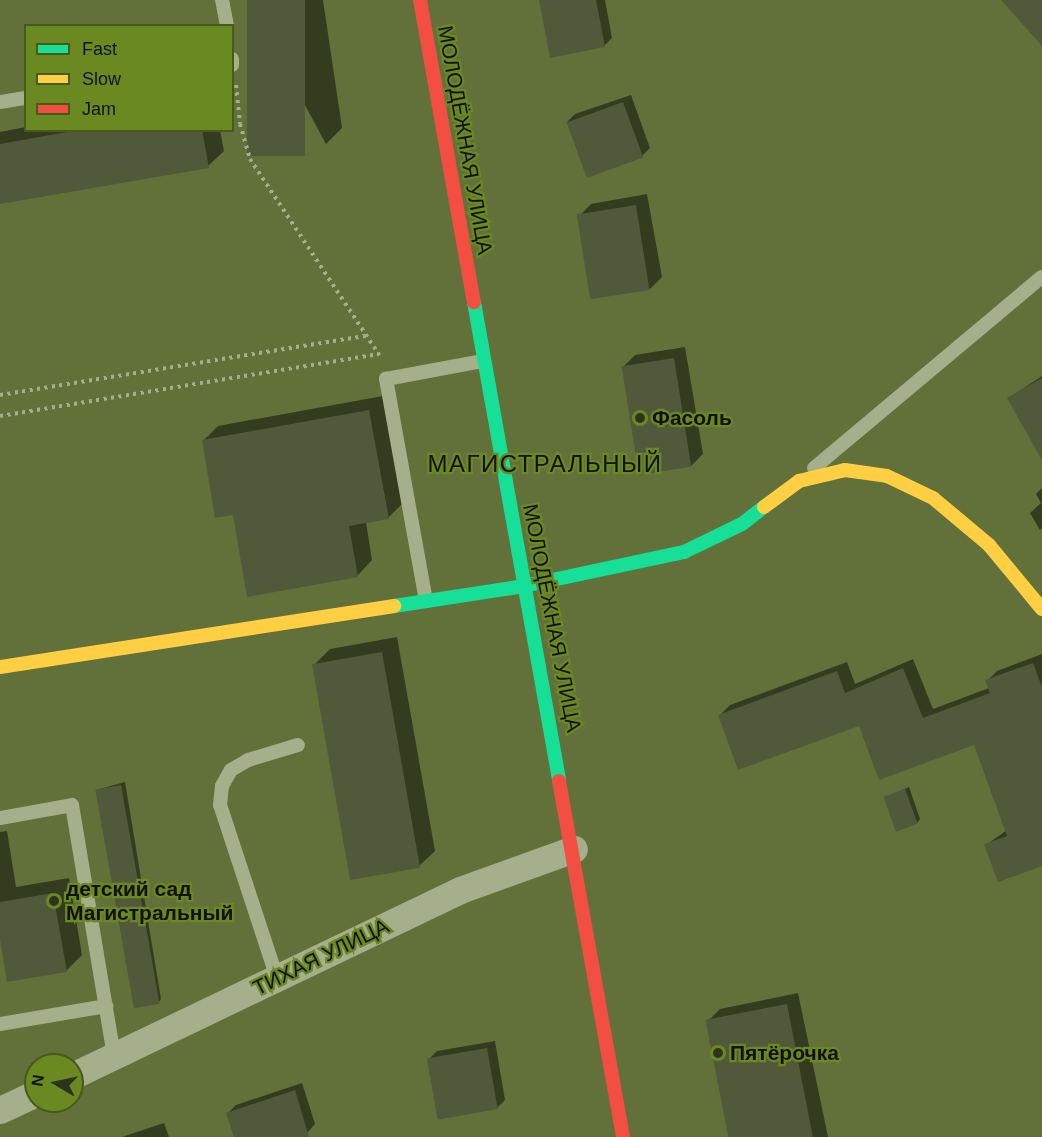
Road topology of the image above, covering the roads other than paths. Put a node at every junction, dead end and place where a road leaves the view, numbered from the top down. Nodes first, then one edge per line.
1 (222, 0) edge
2 (420, 0) edge
3 (227, 24) edge
4 (24, 98) edge
5 (0, 102) edge
6 (1042, 278) edge
7 (483, 361) junction
8 (799, 481) junction
9 (524, 586) junction
10 (426, 601) junction
11 (1042, 609) edge
12 (0, 667) edge
13 (298, 745) dead end
14 (0, 818) edge
15 (574, 849) junction
16 (277, 978) junction
17 (106, 1006) junction
18 (0, 1024) edge
19 (114, 1056) junction
20 (84, 1070) edge
21 (24, 1099) edge
22 (0, 1110) edge
23 (623, 1137) edge

1 - 3 lane
2 - 7 street, МОЛОДЁЖНАЯ УЛИЦА
4 - 5 lane
6 - 8 lane
7 - 9 street, МОЛОДЁЖНАЯ УЛИЦА
7 - 10 lane
8 - 9 street
8 - 11 street
9 - 10 street
9 - 15 street, МОЛОДЁЖНАЯ УЛИЦА
10 - 12 street
13 - 16 lane
14 - 17 lane
15 - 16 street, ТИХАЯ УЛИЦА
15 - 23 street, МОЛОДЁЖНАЯ УЛИЦА
16 - 19 street, ТИХАЯ УЛИЦА
17 - 18 lane
17 - 19 lane
19 - 20 street, ТИХАЯ УЛИЦА
21 - 22 street

